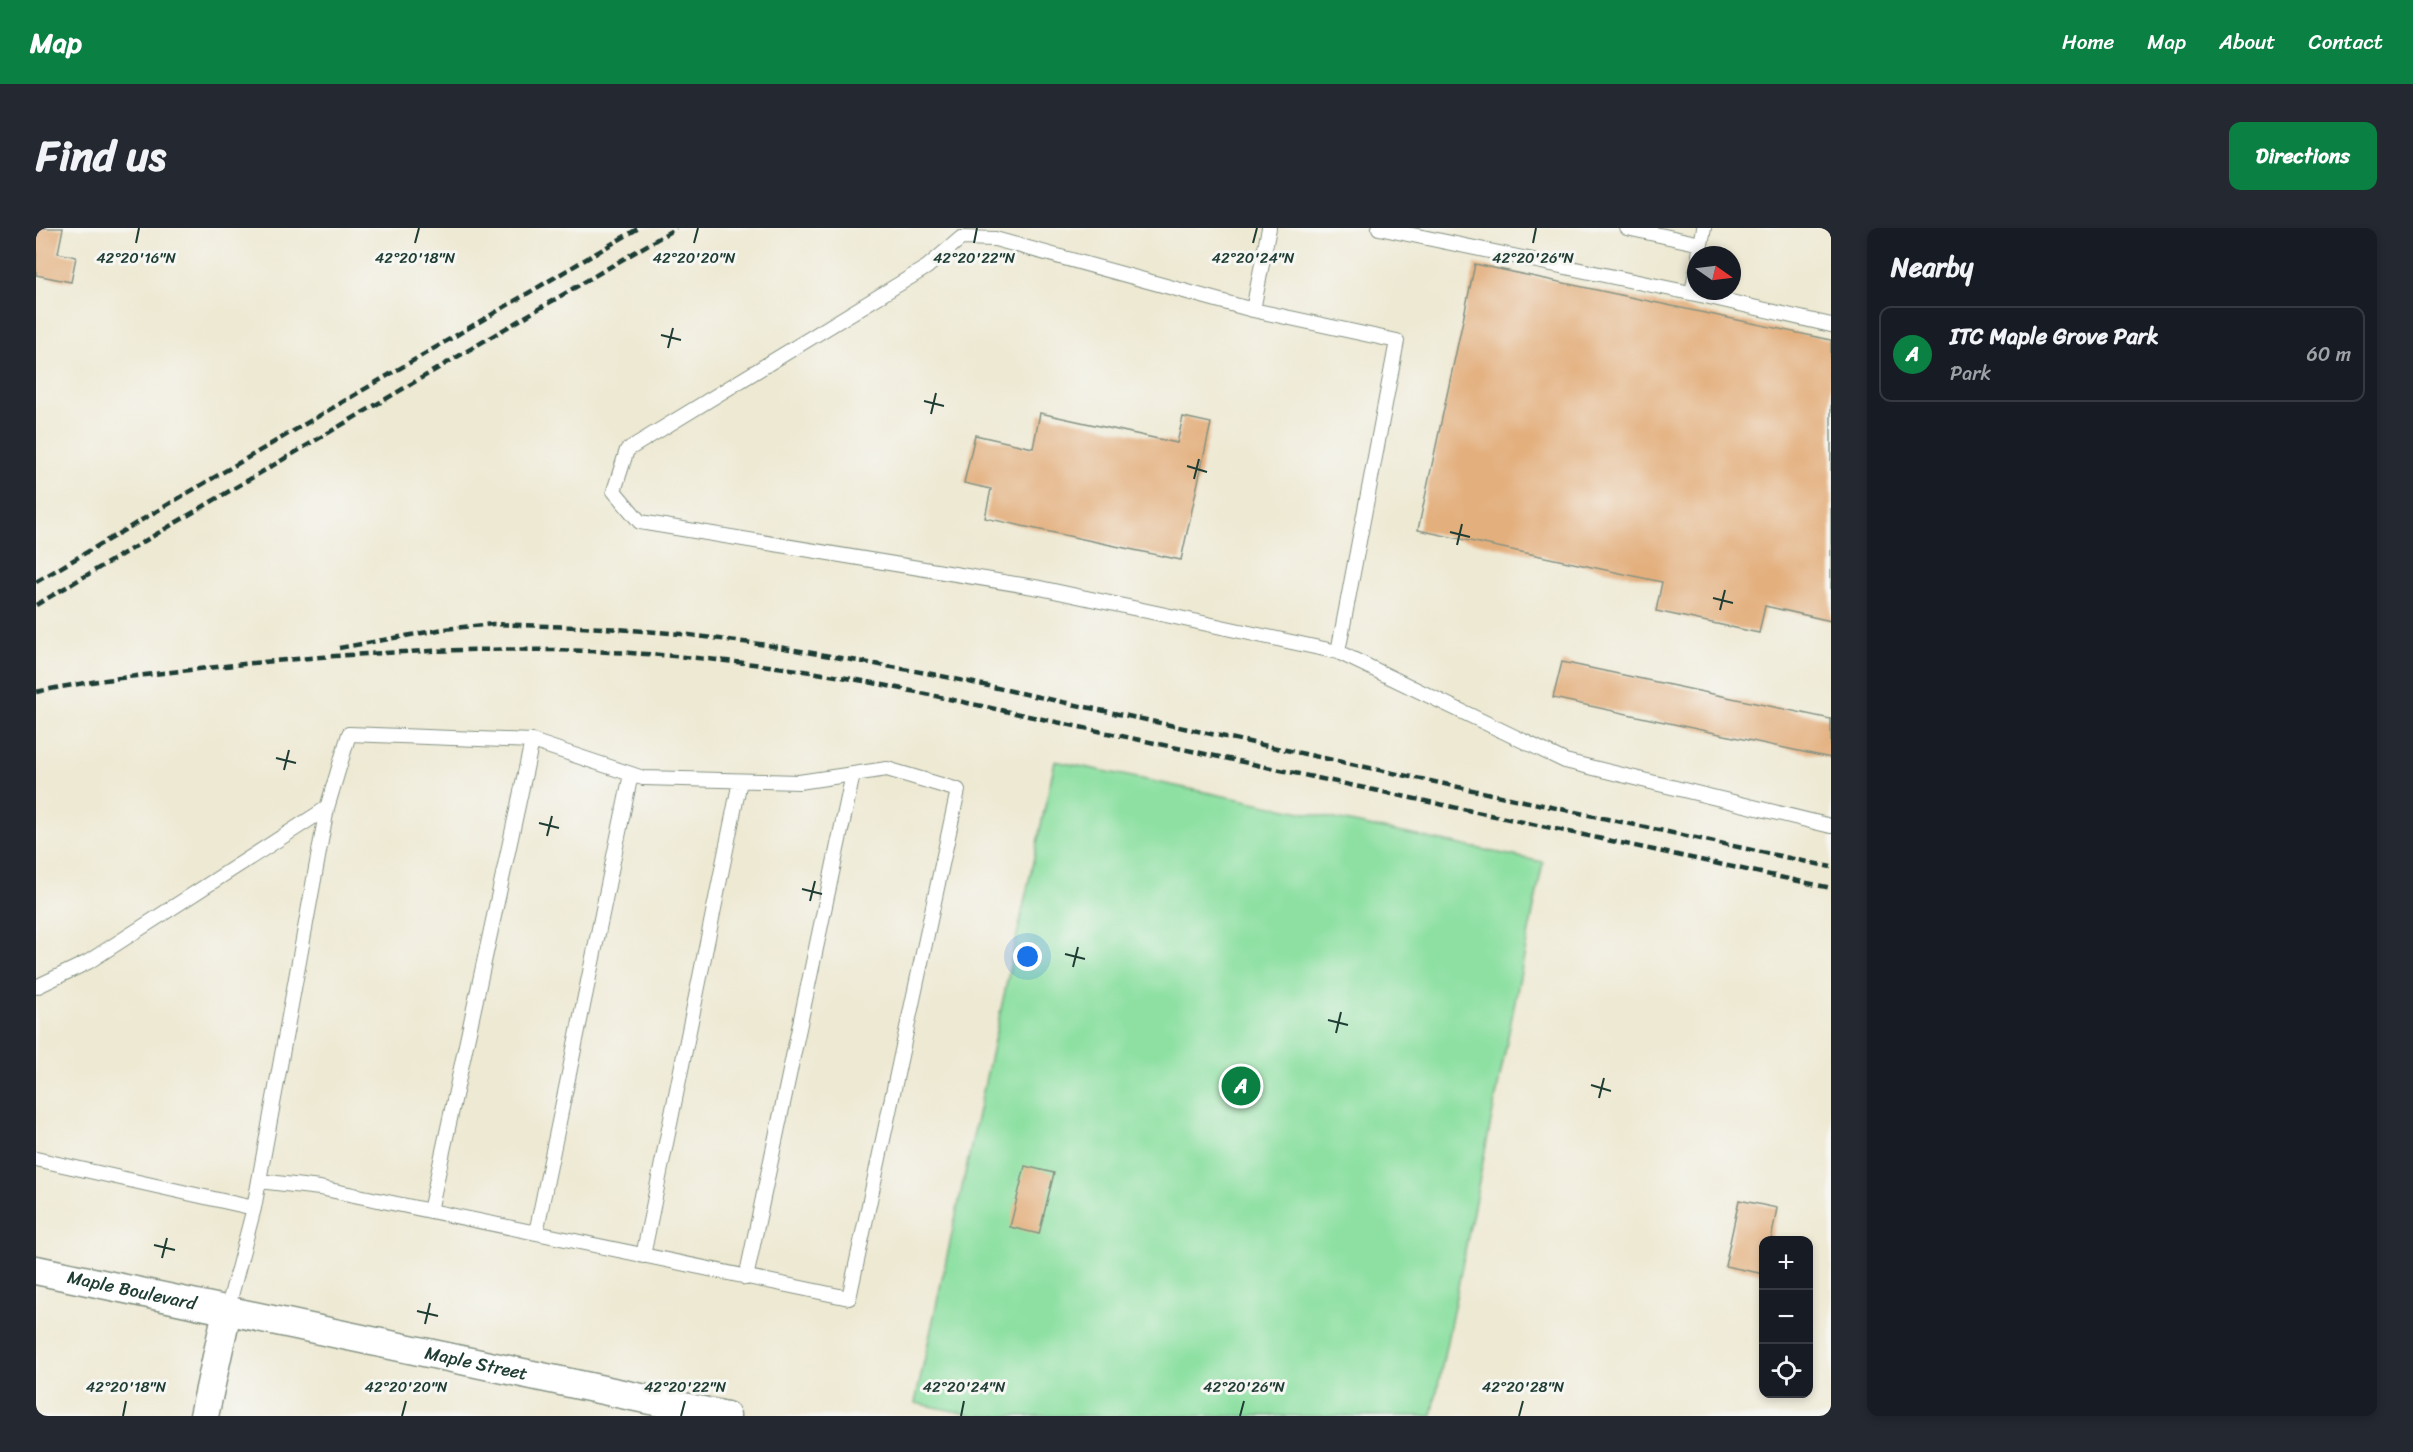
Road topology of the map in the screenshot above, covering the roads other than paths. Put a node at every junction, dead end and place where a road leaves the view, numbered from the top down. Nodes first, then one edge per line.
1 (1269, 228) edge
2 (1379, 228) edge
3 (1627, 228) edge
4 (1704, 228) edge
5 (1690, 246) edge
6 (1701, 246) edge
7 (1687, 292) edge
8 (1722, 300) edge
9 (1252, 310) junction
10 (1831, 325) edge
11 (1338, 652) junction
12 (532, 741) junction
13 (631, 774) junction
14 (853, 774) junction
15 (740, 781) junction
16 (327, 808) junction
17 (1831, 826) edge
18 (36, 987) edge
19 (36, 1159) edge
20 (259, 1181) junction
21 (254, 1208) junction
22 (430, 1211) junction
23 (536, 1233) junction
24 (644, 1256) junction
25 (36, 1270) edge
26 (746, 1278) junction
27 (227, 1311) junction
28 (204, 1416) edge
29 (726, 1416) edge

1 - 9 lane
2 - 7 lane
3 - 5 lane
4 - 6 lane
8 - 10 lane
9 - 11 lane
9 - 11 lane
11 - 17 lane
12 - 13 lane
12 - 16 lane
12 - 22 lane
13 - 15 lane
13 - 23 lane
14 - 15 lane
14 - 26 lane
14 - 26 lane
15 - 24 lane
16 - 18 lane
16 - 20 lane
19 - 21 lane
20 - 21 lane
20 - 22 lane
21 - 27 lane
22 - 23 lane
23 - 24 lane
24 - 26 lane
25 - 27 street, Maple Boulevard
27 - 28 street
27 - 29 street, Maple Street

